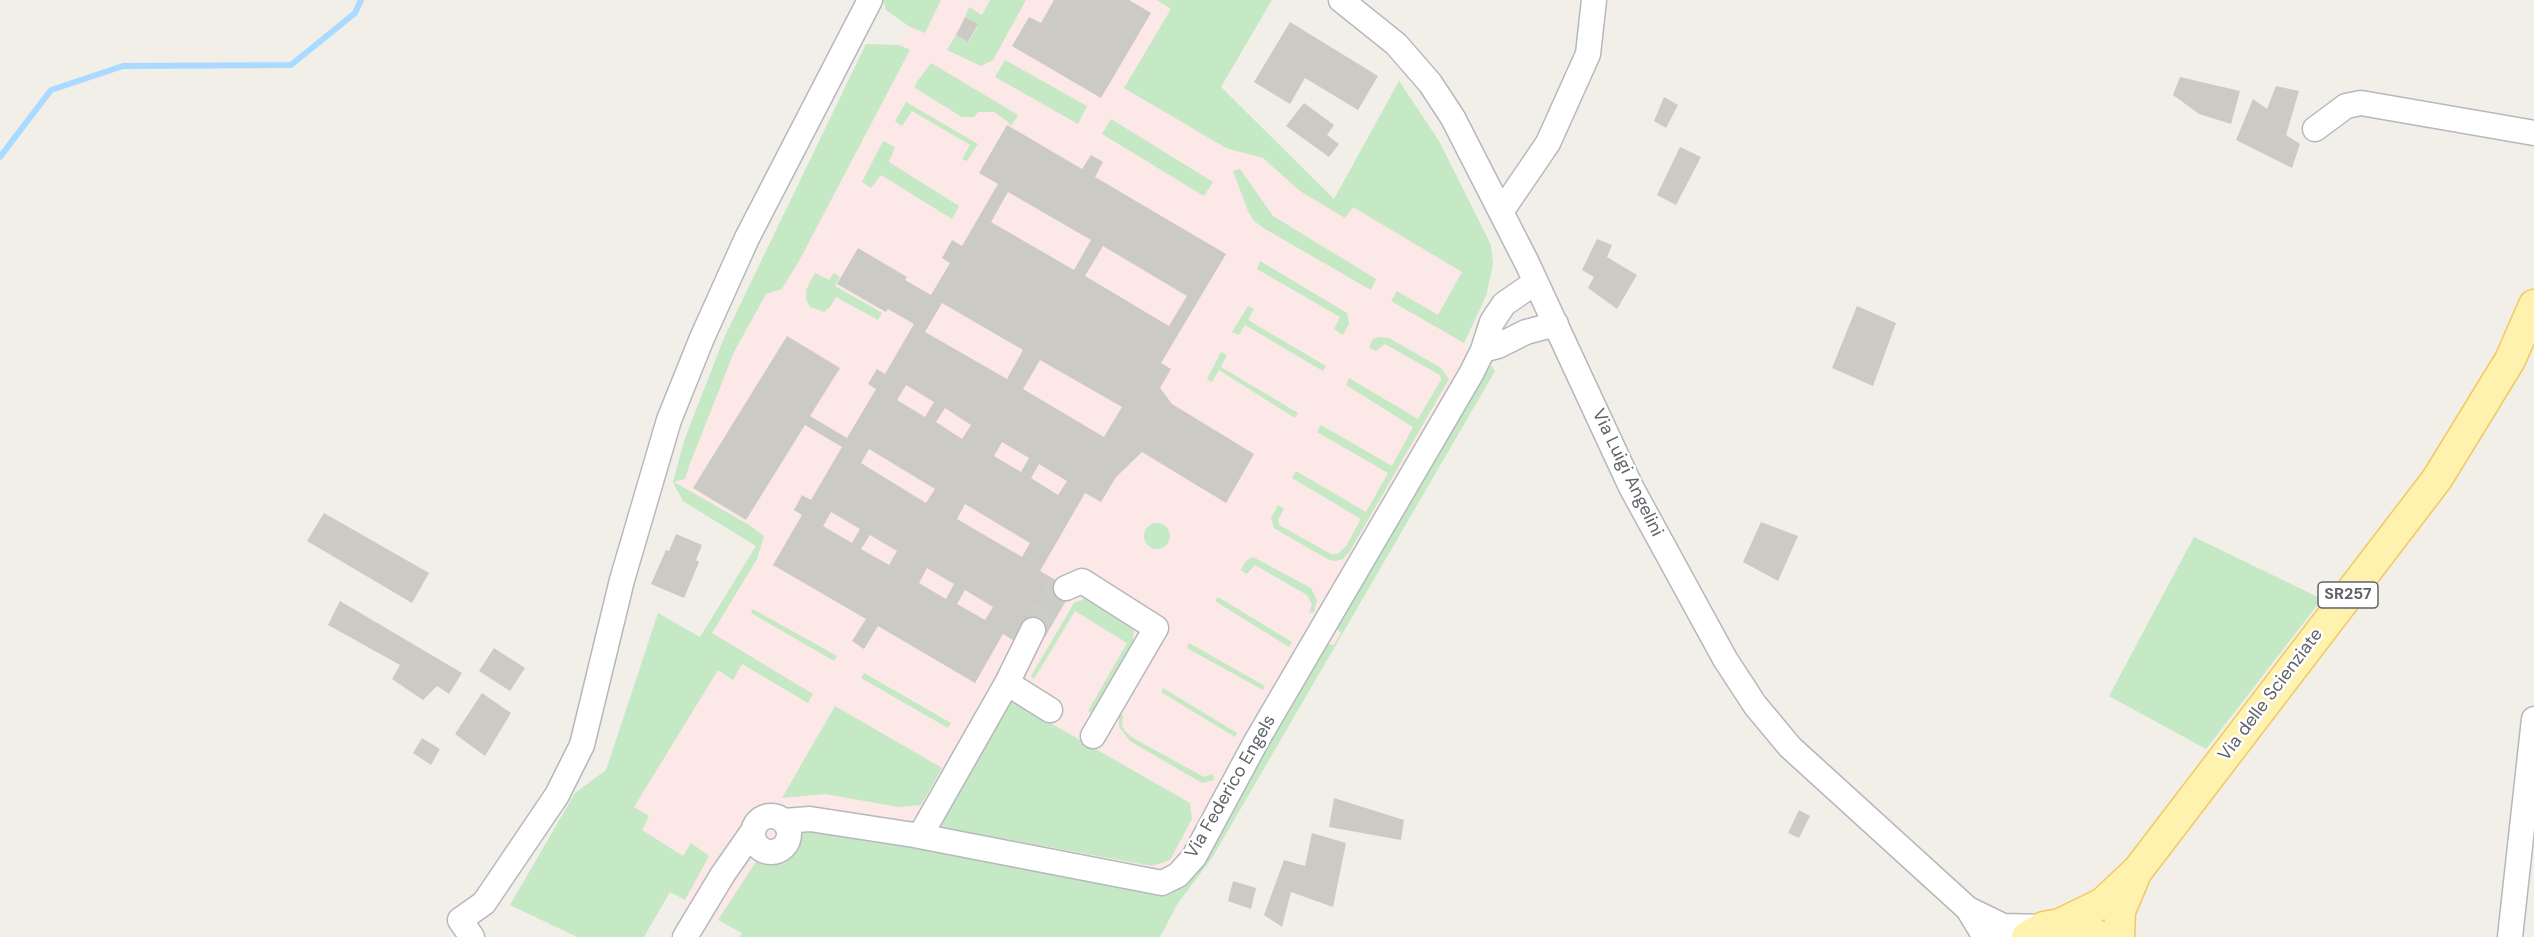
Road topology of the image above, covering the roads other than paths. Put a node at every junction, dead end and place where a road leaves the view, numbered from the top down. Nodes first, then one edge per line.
1 (870, 0) edge
2 (1341, 0) edge
3 (1594, 0) edge
4 (2315, 129) dead end
5 (2534, 133) edge
6 (1501, 212) junction
7 (1536, 282) junction
8 (2534, 305) edge
9 (1556, 324) junction
10 (1483, 350) junction
11 (1066, 588) tunnel mouth
12 (1033, 630) tunnel mouth
13 (1007, 683) junction
14 (1050, 710) dead end
15 (2534, 719) edge
16 (1093, 736) dead end
17 (787, 829) junction
18 (920, 836) junction
19 (755, 839) junction
20 (2138, 870) junction
21 (1968, 909) junction
22 (2044, 929) edge
23 (472, 937) edge
24 (685, 937) edge
25 (1985, 937) edge
26 (2100, 937) edge
27 (2119, 937) edge
28 (2510, 937) edge

1 - 23 street
2 - 6 street, Via Luigi Angelini
3 - 6 street
4 - 5 street
6 - 7 street, Via Luigi Angelini
7 - 9 street, Via Luigi Angelini
7 - 10 street, Via Federico Engels
8 - 20 main road, Via delle Scienziate / SR257
9 - 10 street
9 - 21 street, Via Luigi Angelini
10 - 18 street, Via Federico Engels
11 - 16 street
12 - 13 street
13 - 14 street
13 - 18 street
15 - 28 street
17 - 18 street, Via Federico Engels
17 - 19 street
17 - 19 street
19 - 24 street
20 - 22 main road, Via delle Scienziate / SR257
20 - 27 main road, Via delle Scienziate / SR257
21 - 22 street, Via Luigi Angelini
21 - 25 street, Via Luigi Angelini
22 - 26 main road

